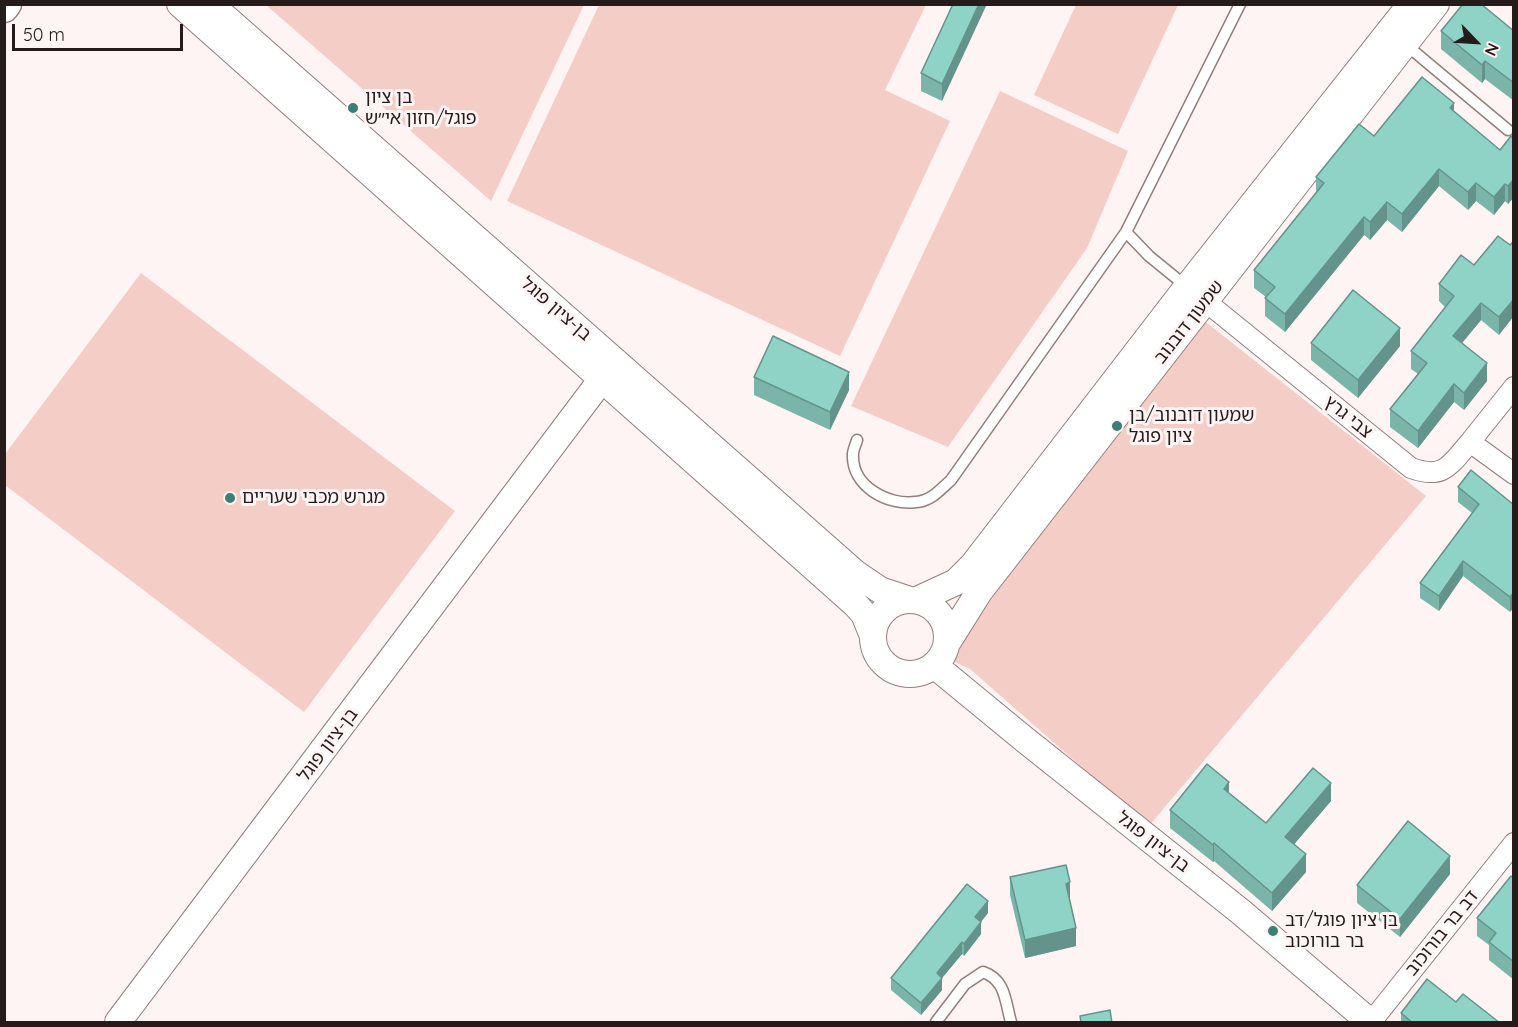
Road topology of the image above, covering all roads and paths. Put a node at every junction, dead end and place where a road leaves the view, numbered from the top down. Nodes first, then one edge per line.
1 (180, 4) edge
2 (210, 4) edge
3 (1239, 4) edge
4 (1411, 4) edge
5 (1437, 4) edge
6 (1405, 44) junction
7 (1508, 130) dead end
8 (1126, 232) junction
9 (1196, 294) junction
10 (602, 379) junction
11 (1514, 387) edge
12 (857, 440) dead end
13 (1470, 442) junction
14 (1514, 474) edge
15 (913, 600) junction
16 (873, 636) junction
17 (946, 643) junction
18 (934, 665) junction
19 (1514, 843) edge
20 (118, 1023) edge
21 (936, 1023) edge
22 (1011, 1023) edge
23 (1371, 1023) edge

1 - 10 street, בן-ציון פוגל
2 - 15 street, בן-ציון פוגל
3 - 8 lane
4 - 9 street, שמעון דובנוב
5 - 6 street, שמעון דובנוב
6 - 7 lane
6 - 9 street, שמעון דובנוב
8 - 9 lane
8 - 12 lane
9 - 13 street, צבי גרץ
9 - 15 street, שמעון דובנוב
9 - 17 street, שמעון דובנוב
10 - 16 street, בן-ציון פוגל
10 - 20 street, בן-ציון פוגל
11 - 13 street
13 - 14 street
15 - 16 street
15 - 17 street
16 - 18 street
17 - 18 street
18 - 23 street, בן-ציון פוגל
19 - 23 street, דב בר בורוכוב
21 - 22 lane

